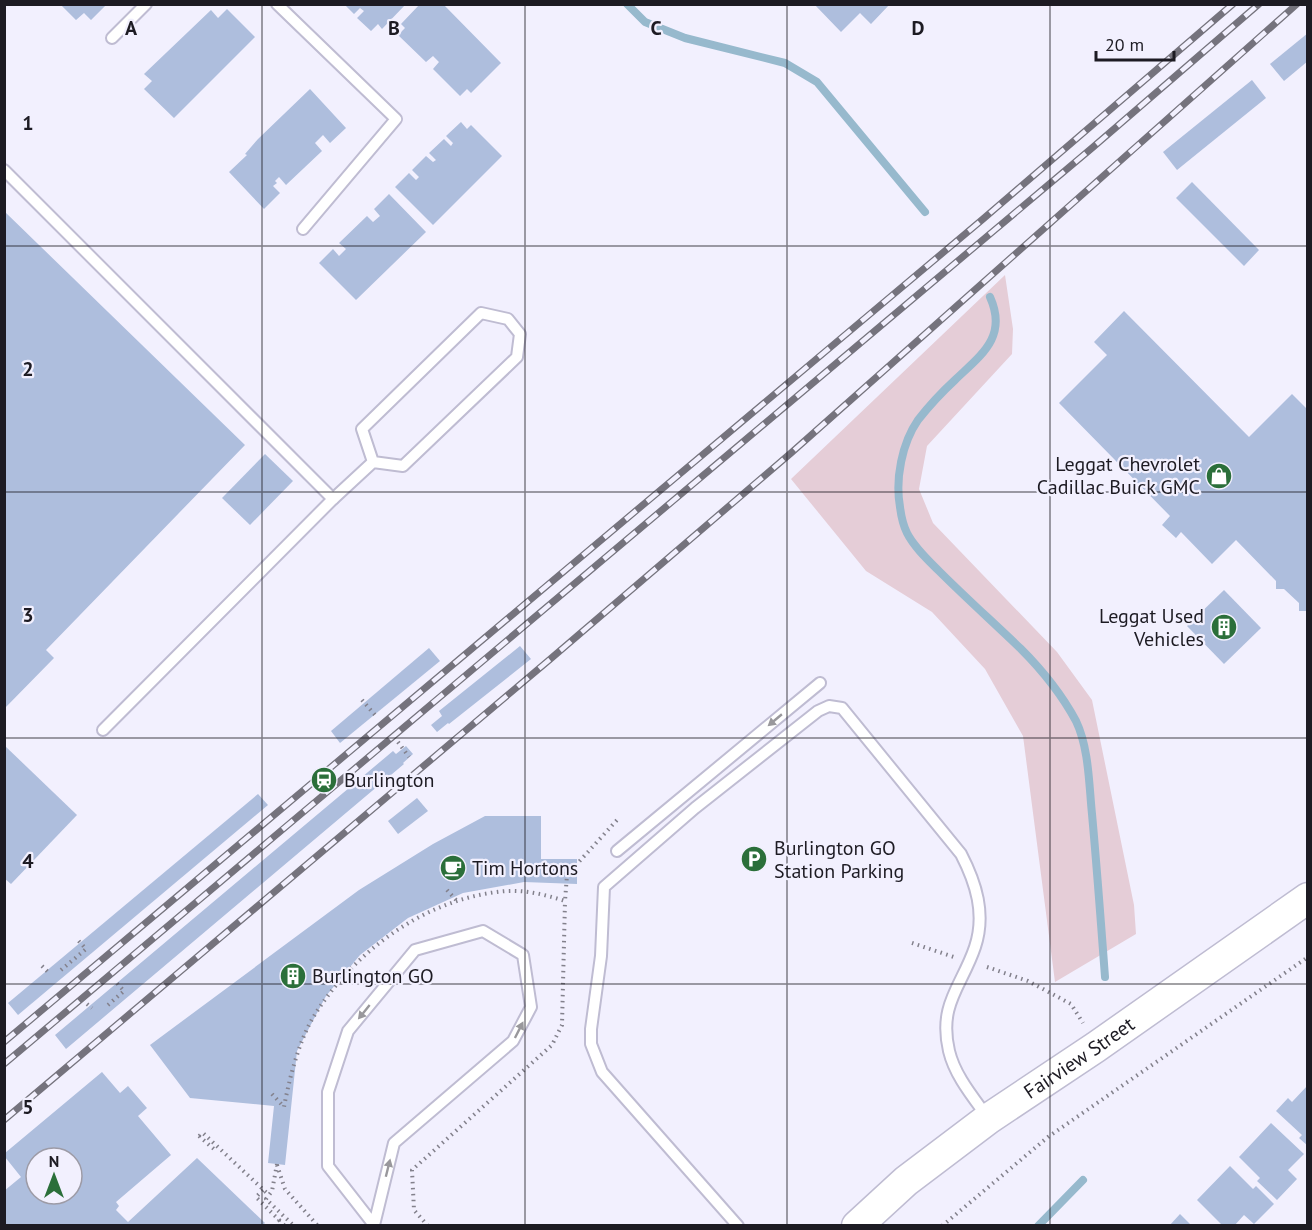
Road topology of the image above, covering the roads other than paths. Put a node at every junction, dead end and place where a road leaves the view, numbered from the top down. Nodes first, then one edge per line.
1 (146, 4) edge
2 (277, 4) edge
3 (112, 38) dead end
4 (4, 170) edge
5 (303, 229) dead end
6 (373, 462) junction
7 (333, 499) junction
8 (820, 682) dead end
9 (103, 729) dead end
10 (617, 851) dead end
11 (1308, 898) edge
12 (988, 1119) junction
13 (375, 1225) edge
14 (738, 1226) edge
15 (857, 1226) edge

1 - 3 lane
2 - 5 lane
4 - 7 lane
6 - 6 lane
6 - 7 lane
7 - 9 lane
8 -> 10 lane
11 - 12 main road, Fairview Street
12 - 14 lane
12 - 15 main road, Fairview Street
13 -> 13 lane

